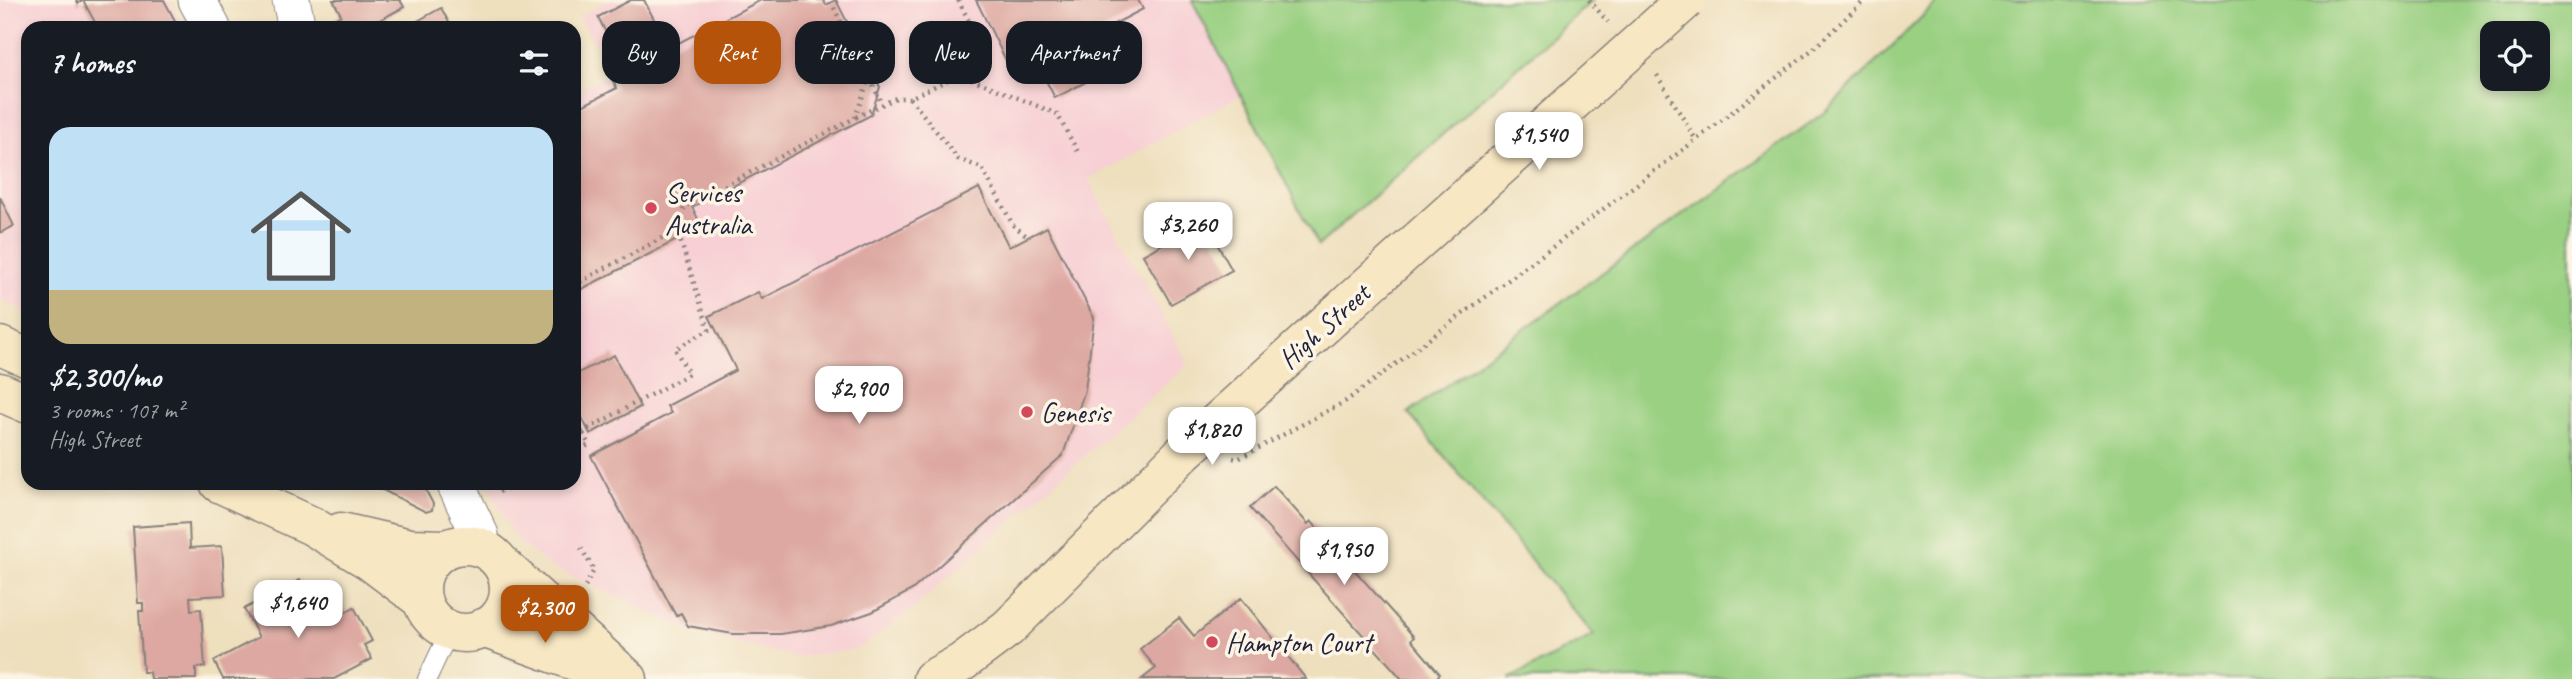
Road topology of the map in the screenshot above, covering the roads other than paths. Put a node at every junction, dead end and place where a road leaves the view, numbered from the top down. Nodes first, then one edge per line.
1 (197, 0) edge
2 (290, 0) edge
3 (1686, 0) edge
4 (208, 21) edge
5 (295, 21) edge
6 (0, 346) edge
7 (21, 355) edge
8 (0, 393) edge
9 (21, 401) edge
10 (234, 490) edge
11 (458, 490) edge
12 (312, 526) junction
13 (476, 554) junction
14 (422, 600) junction
15 (467, 629) junction
16 (427, 679) edge
17 (626, 679) edge
18 (932, 679) edge

1 - 4 street
2 - 5 street
3 - 18 main road, High Street, bridge
6 - 7 main road
8 - 9 main road
10 - 12 main road
11 - 13 street
12 - 13 main road
12 - 14 main road
13 - 14 main road
13 - 15 main road
13 - 17 main road
14 - 15 main road
15 - 16 lane
15 - 17 main road

